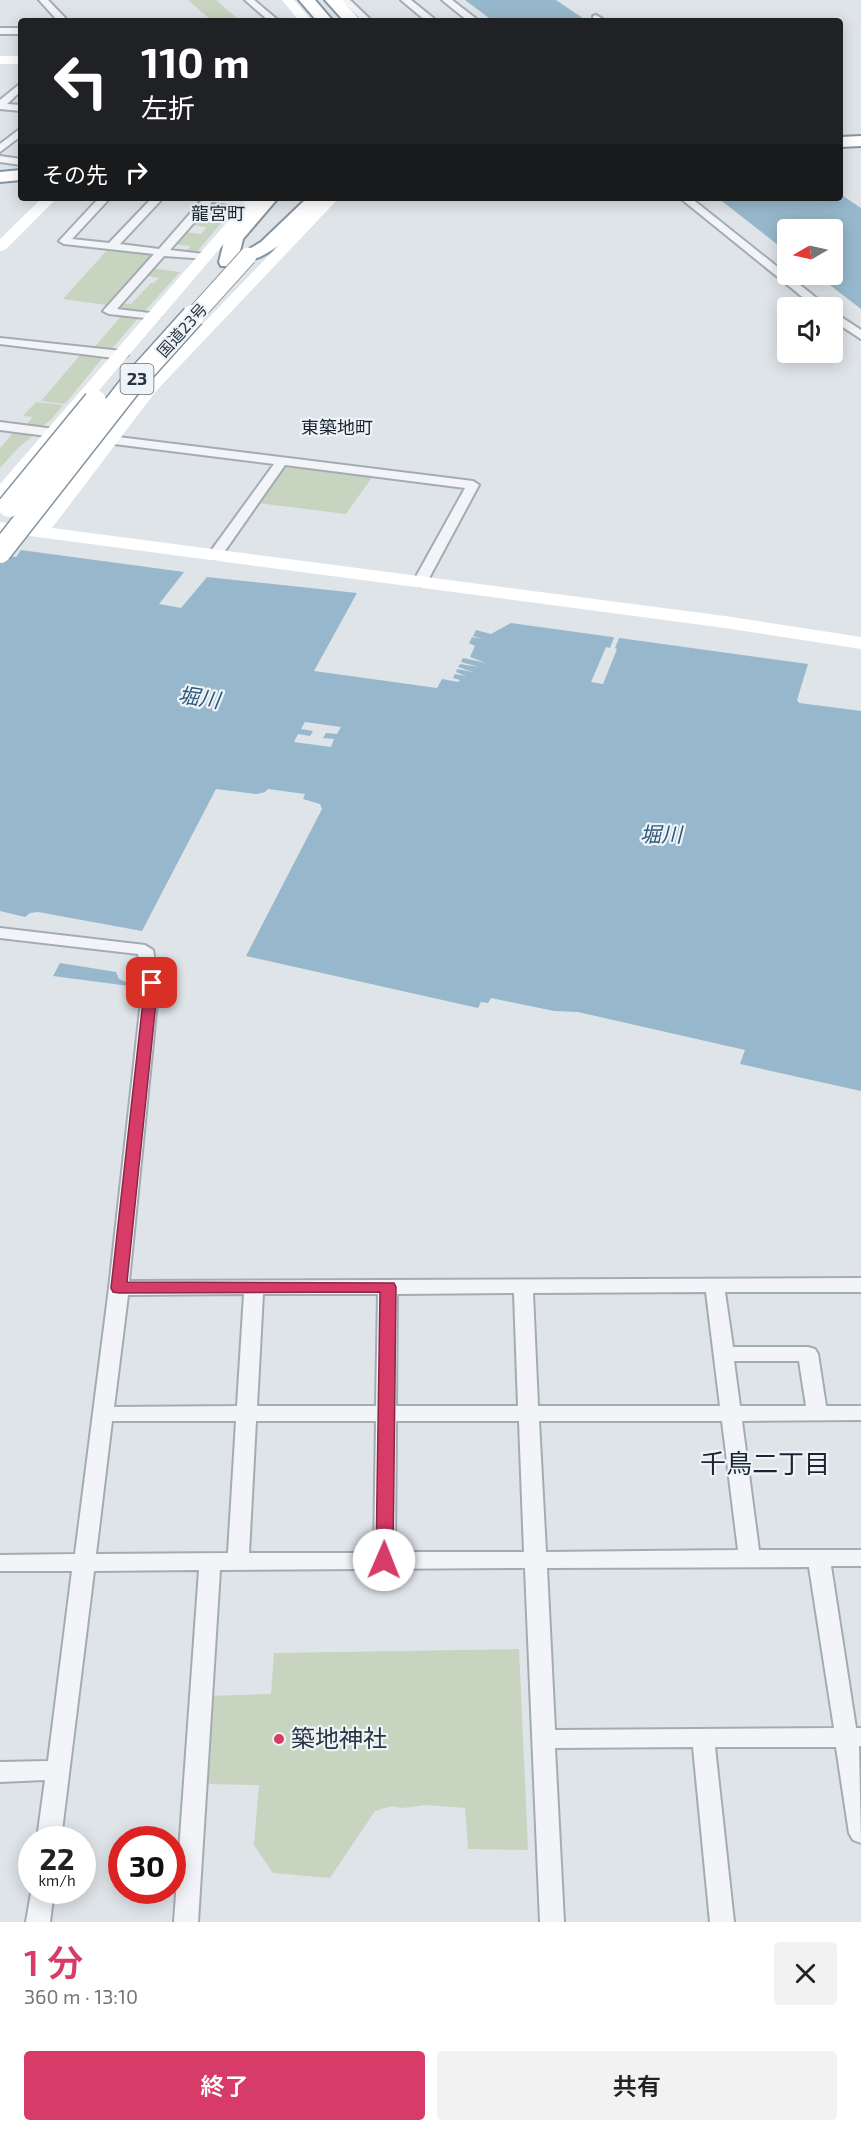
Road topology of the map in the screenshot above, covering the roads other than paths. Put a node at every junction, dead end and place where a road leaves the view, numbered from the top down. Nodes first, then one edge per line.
1 (43, 0) edge
2 (249, 0) edge
3 (288, 0) edge
4 (299, 0) edge
5 (307, 0) edge
6 (320, 0) edge
7 (405, 0) edge
8 (446, 0) edge
9 (339, 7) edge
10 (60, 18) edge
11 (270, 18) edge
12 (303, 18) edge
13 (313, 18) edge
14 (322, 18) edge
15 (350, 18) edge
16 (361, 18) edge
17 (428, 18) edge
18 (470, 18) edge
19 (0, 31) edge
20 (18, 31) edge
21 (0, 63) edge
22 (18, 63) edge
23 (18, 89) edge
24 (0, 105) edge
25 (18, 108) edge
26 (18, 133) edge
27 (861, 138) edge
28 (843, 139) edge
29 (0, 149) edge
30 (0, 161) edge
31 (18, 162) edge
32 (18, 166) edge
33 (0, 167) edge
34 (18, 174) edge
35 (0, 176) edge
36 (47, 201) edge
37 (102, 201) edge
38 (155, 201) edge
39 (206, 201) edge
40 (253, 201) edge
41 (266, 201) edge
42 (287, 201) edge
43 (300, 201) edge
44 (314, 201) edge
45 (329, 201) edge
46 (689, 201) edge
47 (3, 242) edge
48 (111, 247) junction
49 (161, 252) junction
50 (204, 257) junction
51 (238, 259) junction
52 (810, 297) edge
53 (154, 316) junction
54 (843, 322) edge
55 (861, 336) edge
56 (0, 341) edge
57 (122, 355) junction
58 (0, 426) edge
59 (53, 435) junction
60 (109, 441) junction
61 (282, 461) junction
62 (0, 495) edge
63 (0, 517) edge
64 (0, 527) edge
65 (39, 533) junction
66 (0, 552) edge
67 (215, 555) junction
68 (420, 582) junction
69 (861, 643) edge
70 (0, 933) edge
71 (861, 1285) edge
72 (716, 1286) junction
73 (254, 1287) junction
74 (388, 1287) junction
75 (523, 1287) junction
76 (119, 1288) junction
77 (724, 1354) junction
78 (529, 1413) junction
79 (731, 1413) junction
80 (817, 1413) junction
81 (861, 1413) edge
82 (102, 1414) junction
83 (247, 1414) junction
84 (387, 1414) junction
85 (861, 1558) edge
86 (750, 1559) junction
87 (819, 1559) junction
88 (384, 1560) junction
89 (536, 1560) junction
90 (210, 1561) junction
91 (238, 1561) junction
92 (84, 1562) junction
93 (0, 1563) edge
94 (854, 1737) edge
95 (703, 1738) junction
96 (544, 1739) junction
97 (58, 1770) junction
98 (0, 1772) edge
99 (51, 1826) edge
100 (861, 1833) edge
101 (40, 1904) edge
102 (38, 1922) edge
103 (186, 1922) edge
104 (552, 1922) edge
105 (722, 1922) edge

1 - 10 street
2 - 11 street
3 - 12 street
4 - 13 highway
5 - 14 highway
6 - 9 highway
7 - 17 street
8 - 18 street
9 - 15 highway
9 - 16 street
19 - 20 street
21 - 22 street
23 - 24 street
24 - 25 street
26 - 29 street
27 - 28 highway
30 - 31 highway
32 - 33 highway
34 - 35 highway
36 - 47 street
37 - 48 street
38 - 48 street
39 - 49 street
40 - 50 street
41 - 51 highway
42 - 51 highway, 国道23号 / 23
43 - 51 highway, 国道23号 / 23
44 - 51 highway
45 - 60 street
46 - 52 street
48 - 49 street
49 - 50 street
49 - 53 street
50 - 53 street
51 - 63 highway, 国道23号 / 23, bridge
51 - 66 highway, 国道23号 / 23, bridge
53 - 57 street
54 - 55 street
56 - 57 street
57 - 59 street
58 - 59 street
59 - 60 street
59 - 62 street
60 - 61 street
60 - 65 street
61 - 67 street
61 - 68 street
64 - 65 street
65 - 67 street
67 - 68 street
68 - 69 street
70 - 76 street
71 - 72 street
72 - 75 street
72 - 77 street
73 - 74 street
73 - 76 street
73 - 83 street
74 - 75 street
74 - 84 street
75 - 78 street
76 - 82 street
77 - 79 street
77 - 80 street
78 - 79 street
78 - 84 street
78 - 89 street
79 - 80 street
79 - 86 street
80 - 81 street
82 - 83 street
82 - 92 street
83 - 84 street
83 - 91 street
84 - 88 street
85 - 87 street
86 - 87 street
86 - 89 street
87 - 94 street
88 - 89 street
88 - 91 street
89 - 96 street
90 - 91 street
90 - 92 street
90 - 103 street
92 - 93 street
92 - 97 street
94 - 95 street
94 - 100 street
95 - 96 street
95 - 105 street
96 - 104 street
97 - 98 street
97 - 99 street
101 - 102 street

